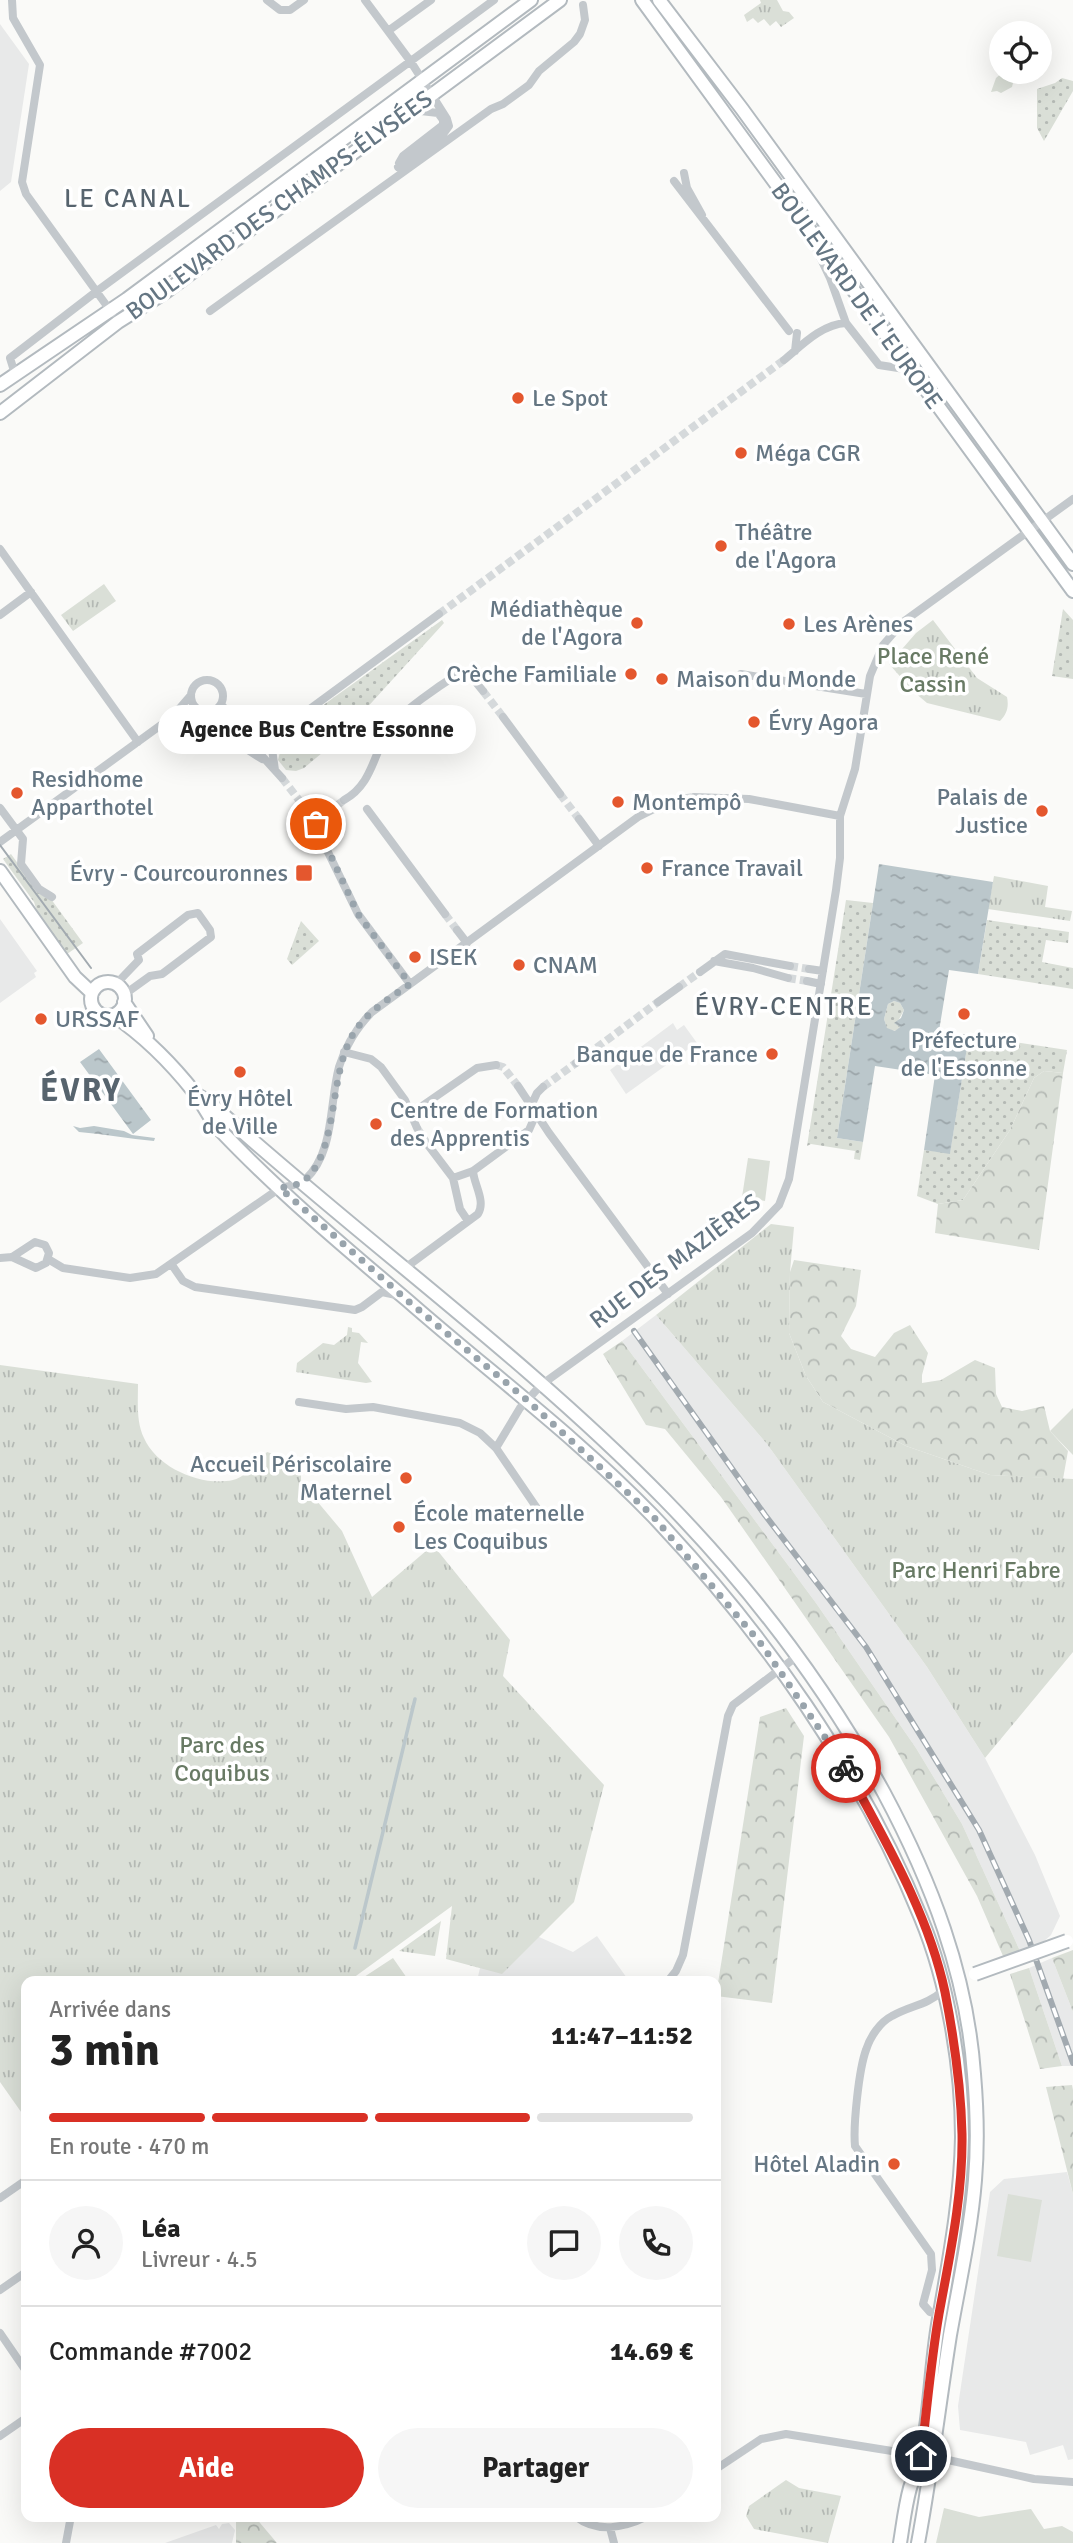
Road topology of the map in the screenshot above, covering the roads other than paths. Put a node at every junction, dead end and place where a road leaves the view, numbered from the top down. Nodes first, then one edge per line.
1 (12, 0) edge
2 (267, 0) edge
3 (304, 0) edge
4 (365, 0) edge
5 (431, 0) edge
6 (494, 0) edge
7 (560, 0) edge
8 (642, 0) edge
9 (659, 0) edge
10 (523, 2) edge
11 (583, 5) dead end
12 (388, 31) junction
13 (411, 62) junction
14 (423, 80) junction
15 (432, 94) junction
16 (410, 110) junction
17 (398, 167) junction
18 (684, 173) dead end
19 (394, 179) junction
20 (674, 181) dead end
21 (703, 218) junction
22 (804, 225) junction
23 (863, 275) junction
24 (849, 285) junction
25 (97, 291) junction
26 (835, 293) junction
27 (110, 309) junction
28 (210, 312) dead end
29 (118, 322) junction
30 (846, 323) junction
31 (795, 351) junction
32 (783, 360) tunnel mouth
33 (911, 370) junction
34 (15, 374) junction
35 (0, 385) edge
36 (0, 413) edge
37 (1073, 499) edge
38 (1042, 520) junction
39 (1028, 531) junction
40 (0, 549) edge
41 (1073, 564) edge
42 (1073, 591) edge
43 (31, 592) junction
44 (439, 614) tunnel mouth
45 (0, 615) edge
46 (741, 674) dead end
47 (483, 691) tunnel mouth
48 (866, 694) junction
49 (191, 695) junction
50 (220, 704) junction
51 (200, 710) junction
52 (212, 711) junction
53 (172, 717) junction
54 (503, 718) tunnel mouth
55 (284, 732) junction
56 (138, 742) junction
57 (252, 750) junction
58 (275, 770) junction
59 (282, 778) tunnel mouth
60 (356, 793) junction
61 (560, 794) tunnel mouth
62 (694, 797) tunnel mouth
63 (344, 800) tunnel mouth
64 (672, 800) tunnel mouth
65 (0, 808) edge
66 (309, 813) tunnel mouth
67 (327, 813) tunnel mouth
68 (840, 816) junction
69 (579, 819) tunnel mouth
70 (314, 822) junction
71 (16, 831) junction
72 (0, 842) edge
73 (599, 846) junction
74 (0, 871) edge
75 (52, 897) dead end
76 (445, 914) tunnel mouth
77 (457, 930) tunnel mouth
78 (467, 943) junction
79 (139, 960) junction
80 (714, 961) junction
81 (790, 966) tunnel mouth
82 (809, 969) tunnel mouth
83 (823, 971) junction
84 (700, 972) tunnel mouth
85 (150, 975) junction
86 (788, 978) tunnel mouth
87 (807, 981) tunnel mouth
88 (410, 984) junction
89 (821, 984) junction
90 (679, 987) tunnel mouth
91 (92, 993) junction
92 (122, 993) junction
93 (658, 1002) tunnel mouth
94 (113, 1015) junction
95 (153, 1046) junction
96 (344, 1052) junction
97 (587, 1055) tunnel mouth
98 (576, 1063) tunnel mouth
99 (496, 1065) dead end
100 (518, 1086) tunnel mouth
101 (543, 1087) tunnel mouth
102 (197, 1095) junction
103 (533, 1110) junction
104 (412, 1113) junction
105 (417, 1128) tunnel mouth
106 (528, 1130) junction
107 (550, 1133) junction
108 (428, 1144) tunnel mouth
109 (473, 1171) junction
110 (453, 1178) junction
111 (303, 1182) junction
112 (280, 1188) junction
113 (468, 1221) junction
114 (24, 1250) junction
115 (12, 1257) junction
116 (0, 1258) edge
117 (48, 1259) junction
118 (25, 1261) junction
119 (172, 1265) junction
120 (405, 1268) junction
121 (668, 1294) junction
122 (408, 1301) junction
123 (541, 1385) junction
124 (527, 1400) junction
125 (299, 1402) dead end
126 (496, 1448) junction
127 (543, 1517) dead end
128 (796, 1657) junction
129 (779, 1669) junction
130 (1071, 1939) edge
131 (672, 1976) edge
132 (961, 1981) junction
133 (944, 1990) junction
134 (21, 2183) edge
135 (0, 2198) edge
136 (21, 2275) edge
137 (0, 2290) edge
138 (939, 2314) junction
139 (0, 2333) edge
140 (21, 2364) edge
141 (21, 2421) edge
142 (0, 2436) edge
143 (927, 2457) junction
144 (721, 2466) edge
145 (1073, 2482) edge
146 (70, 2522) edge
147 (586, 2522) edge
148 (637, 2522) edge
149 (610, 2528) junction
150 (66, 2543) edge
151 (614, 2543) edge
152 (900, 2543) edge
153 (918, 2543) edge

1 - 25 street
2 - 3 street
4 - 12 street
5 - 12 street
6 - 13 street
7 - 15 main road, BOULEVARD DES CHAMPS-ÉLYSÉES
8 - 22 main road, BOULEVARD DE L'EUROPE
9 - 23 main road, BOULEVARD DE L'EUROPE
10 - 14 main road, BOULEVARD DES CHAMPS-ÉLYSÉES
11 - 19 street
12 - 13 street
13 - 14 street
13 - 25 street
14 - 15 street
14 - 27 main road, BOULEVARD DES CHAMPS-ÉLYSÉES
15 - 16 main road, BOULEVARD DES CHAMPS-ÉLYSÉES
15 - 17 street
16 - 17 street
16 - 29 main road, BOULEVARD DES CHAMPS-ÉLYSÉES
17 - 19 street
18 - 21 street
19 - 28 street
20 - 21 street
21 - 31 street
22 - 24 main road, BOULEVARD DE L'EUROPE
22 - 26 street
23 - 24 street
23 - 38 main road, BOULEVARD DE L'EUROPE
24 - 26 street
24 - 33 main road, BOULEVARD DE L'EUROPE
25 - 27 street
25 - 34 street
26 - 30 street
27 - 29 street
27 - 34 main road, BOULEVARD DES CHAMPS-ÉLYSÉES
29 - 36 main road, BOULEVARD DES CHAMPS-ÉLYSÉES
30 - 31 street
30 - 33 street
31 - 32 street
33 - 39 main road, BOULEVARD DE L'EUROPE
34 - 35 main road, BOULEVARD DES CHAMPS-ÉLYSÉES
37 - 38 street, RUE DES MAZIÈRES
38 - 39 street, RUE DES MAZIÈRES
38 - 41 main road, BOULEVARD DE L'EUROPE
39 - 42 main road, BOULEVARD DE L'EUROPE
39 - 48 street, RUE DES MAZIÈRES
40 - 43 street
43 - 45 street
43 - 56 street
44 - 55 street
46 - 48 street
47 - 60 street
48 - 68 street, RUE DES MAZIÈRES
49 - 50 street
49 - 51 street
49 - 53 street
50 - 52 street
50 - 57 street
51 - 52 street
51 - 53 street
52 - 57 street
53 - 56 street
54 - 61 street
55 - 57 street
55 - 58 street
56 - 71 street
57 - 58 street
58 - 59 street
60 - 63 street
60 - 76 street
62 - 68 street
64 - 73 street
65 - 71 street
66 - 70 street
67 - 70 street
68 - 83 street, RUE DES MAZIÈRES
69 - 73 street
70 - 88 street
71 - 72 street
71 - 75 street
73 - 78 street
74 - 91 main road
77 - 78 street
78 - 88 street
79 - 85 street
79 - 85 street
79 - 92 street
80 - 81 street
80 - 84 street
80 - 86 street
82 - 83 street
83 - 89 street, RUE DES MAZIÈRES
85 - 92 street
87 - 89 street
88 - 96 street
89 - 121 street, RUE DES MAZIÈRES
90 - 93 street
91 - 92 main road
91 - 94 main road
92 - 94 main road
92 - 95 main road
94 - 95 main road
95 - 102 main road
96 - 104 street
96 - 111 street
97 - 98 street
99 - 104 street
100 - 103 street
101 - 103 street
102 - 111 main road
102 - 112 main road
103 - 106 street
103 - 107 street
104 - 105 street
106 - 107 street
106 - 109 street
107 - 121 street
108 - 110 street
109 - 110 street
109 - 113 street
110 - 113 street
111 - 112 street
111 - 120 main road
112 - 119 street
112 - 122 main road
113 - 120 street
114 - 115 street
114 - 117 street
114 - 118 street
115 - 116 street
115 - 118 street
117 - 118 street
117 - 119 street
119 - 122 street
120 - 123 main road
121 - 123 street, RUE DES MAZIÈRES
122 - 124 main road
123 - 124 street, RUE DES MAZIÈRES
123 - 128 main road
124 - 126 street, RUE DES MAZIÈRES
124 - 129 main road
125 - 126 street
126 - 127 street
128 - 129 street
128 - 132 main road
129 - 131 street
129 - 133 main road
130 - 132 main road, bridge
132 - 133 main road
132 - 143 main road
133 - 138 main road
133 - 138 street
134 - 135 street
136 - 137 street
138 - 143 main road
139 - 140 street
141 - 142 street
143 - 144 street
143 - 145 street
143 - 152 main road
143 - 153 main road
146 - 150 street
147 - 149 street
148 - 149 street
149 - 151 street

